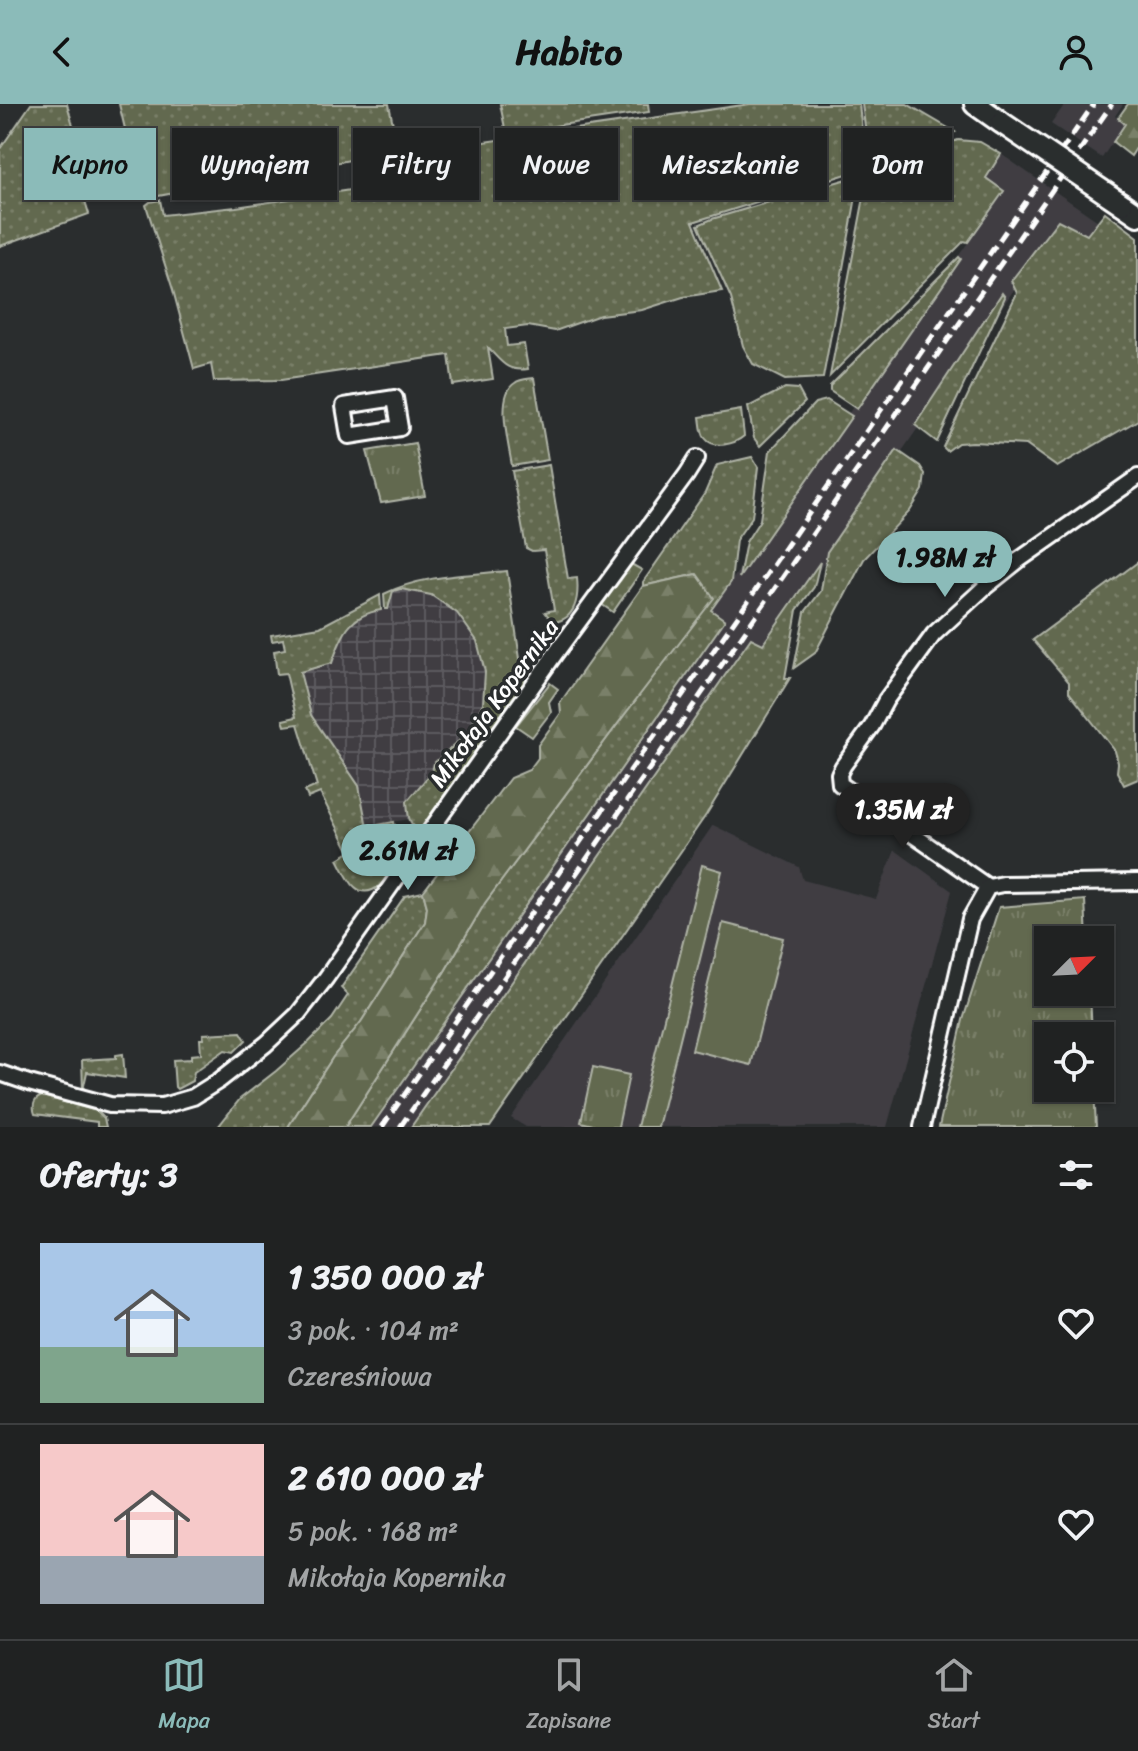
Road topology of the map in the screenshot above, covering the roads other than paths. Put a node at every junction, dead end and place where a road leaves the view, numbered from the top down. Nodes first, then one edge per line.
1 (975, 104) edge
2 (1130, 210) edge
3 (697, 458) dead end
4 (1138, 477) edge
5 (1138, 882) edge
6 (988, 887) junction
7 (0, 1073) edge
8 (922, 1127) edge

1 - 2 street, bridge
3 - 7 street, Mikołaja Kopernika
4 - 6 street
5 - 6 street
6 - 8 street

